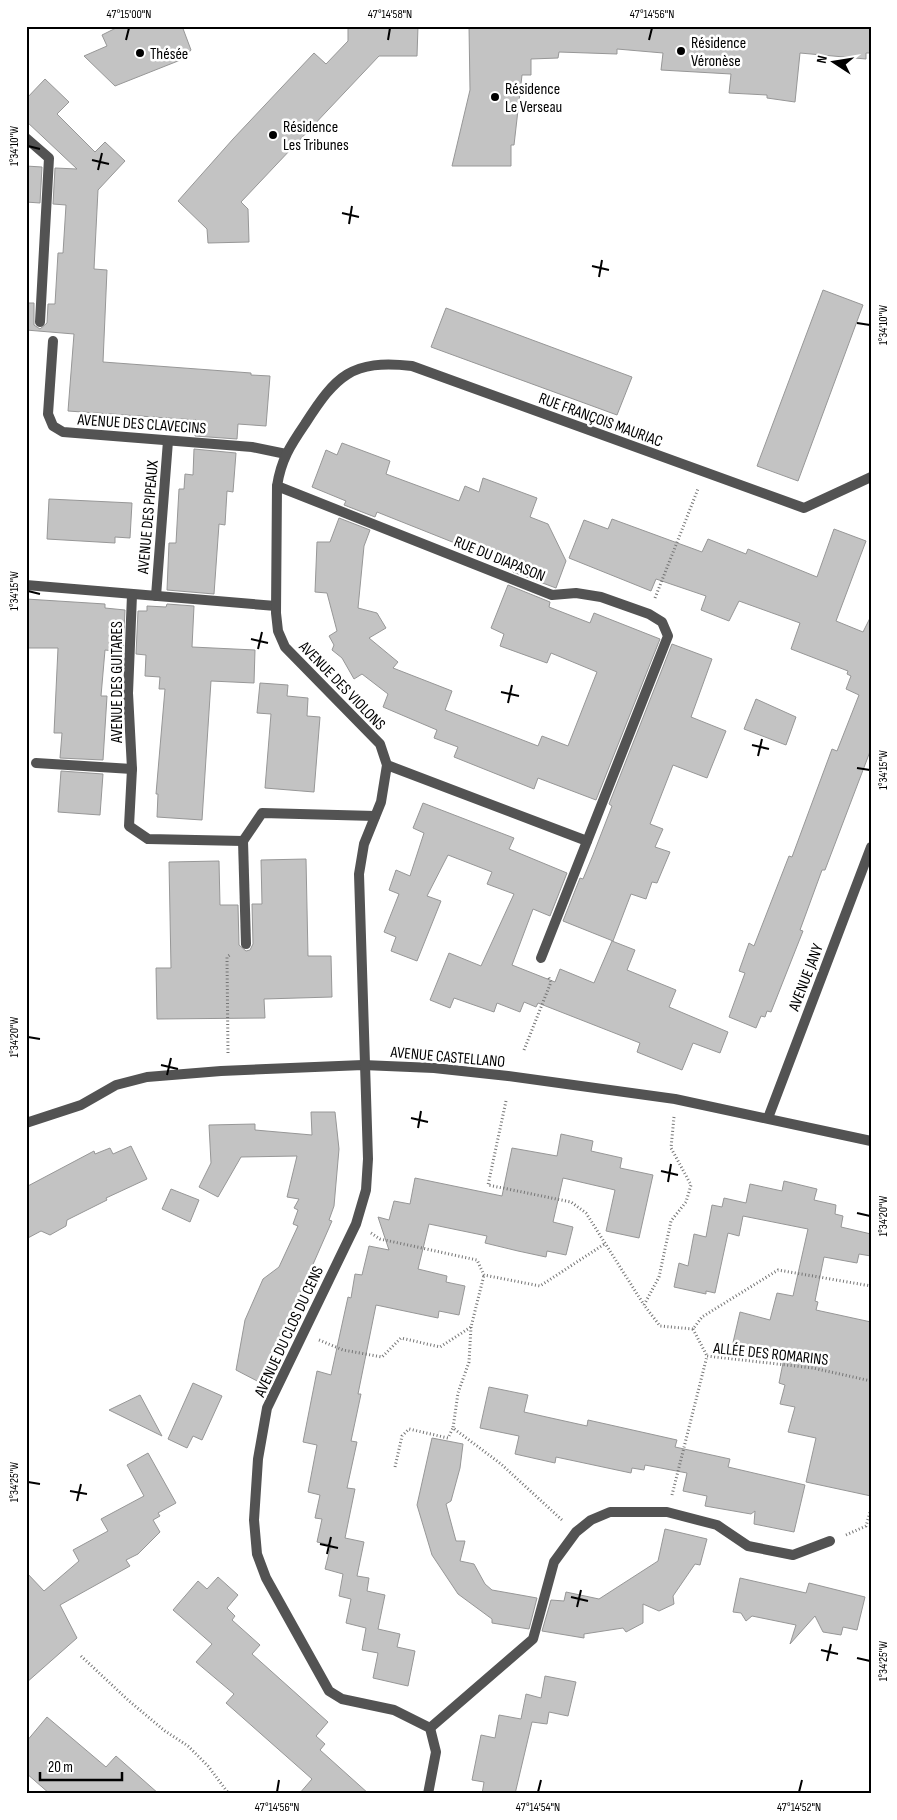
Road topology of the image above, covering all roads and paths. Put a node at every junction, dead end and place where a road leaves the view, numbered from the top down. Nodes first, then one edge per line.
1 (26, 138) edge
2 (40, 322) dead end
3 (53, 341) dead end
4 (323, 396) joint
5 (168, 441) junction
6 (286, 454) junction
7 (704, 472) junction
8 (871, 477) edge
9 (277, 486) junction
10 (26, 585) edge
11 (132, 595) junction
12 (156, 596) junction
13 (276, 606) junction
14 (649, 614) junction
15 (36, 763) dead end
16 (387, 765) junction
17 (132, 769) junction
18 (375, 816) junction
19 (243, 841) junction
20 (587, 841) junction
21 (871, 847) edge
22 (246, 944) joint
23 (541, 958) joint
24 (524, 1050) dead end
25 (363, 1065) junction
26 (228, 1071) junction
27 (675, 1098) junction
28 (506, 1101) dead end
29 (768, 1118) junction
30 (26, 1123) edge
31 (871, 1141) edge
32 (356, 1224) junction
33 (606, 1243) junction
34 (484, 1275) junction
35 (871, 1286) edge
36 (644, 1305) junction
37 (472, 1327) junction
38 (693, 1328) junction
39 (302, 1334) junction
40 (707, 1356) junction
41 (871, 1381) edge
42 (453, 1428) junction
43 (395, 1467) dead end
44 (871, 1509) edge
45 (667, 1512) junction
46 (866, 1526) dead end
47 (576, 1532) junction
48 (830, 1541) dead end
49 (81, 1656) dead end
50 (430, 1728) junction
51 (229, 1794) edge
52 (428, 1794) edge

1 - 2 street
3 - 5 street, AVENUE DES CLAVECINS
4 - 6 street, AVENUE DES VIOLONS
4 - 7 street, RUE FRANÇOIS MAURIAC
5 - 6 street, AVENUE DES CLAVECINS
5 - 12 street, AVENUE DES PIPEAUX
6 - 9 street, AVENUE DES VIOLONS
7 - 8 street, RUE FRANÇOIS MAURIAC
7 - 14 path
9 - 13 street, AVENUE DES VIOLONS
9 - 14 street, RUE DU DIAPASON
10 - 11 street, AVENUE DES PIPEAUX
11 - 12 street, AVENUE DES PIPEAUX
11 - 17 street, AVENUE DES GUITARES
12 - 13 street, AVENUE DES PIPEAUX
13 - 16 street, AVENUE DES VIOLONS
14 - 20 street, RUE DU DIAPASON
15 - 17 street, AVENUE DES GUITARES
16 - 18 street
16 - 20 street
17 - 19 street, AVENUE DES GUITARES
18 - 19 street
18 - 25 street
19 - 22 street
20 - 23 street, RUE DU DIAPASON
21 - 29 street, AVENUE JANY
22 - 26 path
23 - 24 path
25 - 26 street, AVENUE CASTELLANO
25 - 27 street, AVENUE CASTELLANO
25 - 32 street, AVENUE DU CLOS DU CENS
26 - 30 street, AVENUE CASTELLANO
27 - 29 street, AVENUE CASTELLANO
27 - 36 path
28 - 33 path
29 - 31 street, AVENUE CASTELLANO
32 - 34 path
32 - 39 street, AVENUE DU CLOS DU CENS
33 - 34 path
33 - 36 path
34 - 37 path
35 - 38 path
36 - 38 path
37 - 39 path
37 - 42 path
38 - 40 path
39 - 50 street, AVENUE DU CLOS DU CENS
40 - 41 path, ALLÉE DES ROMARINS
40 - 45 path, ALLÉE DES ROMARINS
42 - 43 path
42 - 47 path
44 - 46 path
45 - 47 street
45 - 48 street
47 - 50 street
49 - 51 path
50 - 52 street

